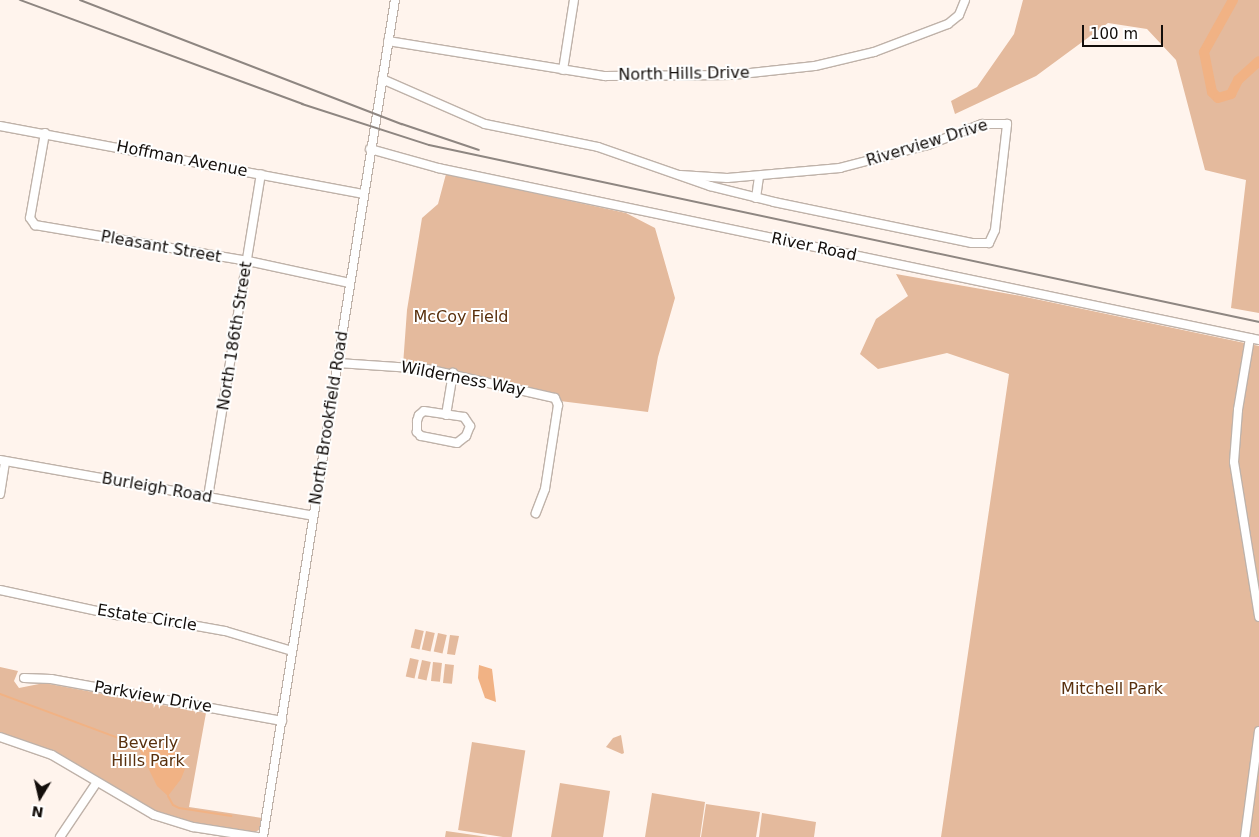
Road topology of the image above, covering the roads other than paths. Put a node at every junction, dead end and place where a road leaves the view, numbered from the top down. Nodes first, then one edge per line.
1 (395, 0) edge
2 (574, 0) edge
3 (964, 2) edge
4 (388, 41) junction
5 (563, 70) junction
6 (382, 79) junction
7 (0, 126) edge
8 (45, 133) junction
9 (370, 149) junction
10 (261, 174) junction
11 (680, 175) junction
12 (759, 176) junction
13 (363, 194) junction
14 (756, 198) junction
15 (248, 261) junction
16 (350, 283) junction
17 (1250, 338) junction
18 (1259, 340) edge
19 (338, 363) junction
20 (452, 374) junction
21 (446, 414) junction
22 (2, 461) edge
23 (0, 494) edge
24 (208, 497) junction
25 (536, 513) dead end
26 (314, 516) junction
27 (0, 590) edge
28 (1259, 617) edge
29 (292, 651) junction
30 (24, 678) dead end
31 (282, 721) junction
32 (1259, 731) edge
33 (0, 737) edge
34 (97, 782) junction
35 (60, 837) edge
36 (257, 837) edge
37 (263, 837) edge
38 (1245, 837) edge

1 - 4 street, North Brookfield Road
2 - 5 street
3 - 5 street, North Hills Drive
4 - 5 street, North Hills Drive
4 - 6 street, North Brookfield Road
6 - 9 street, North Brookfield Road
6 - 11 street, Riverview Drive
7 - 8 street, Hoffman Avenue
8 - 10 street, Hoffman Avenue
8 - 15 street, Pleasant Street
9 - 13 street, North Brookfield Road
9 - 17 street, River Road
10 - 13 street, Hoffman Avenue
10 - 15 street, North 186th Street
11 - 12 street, Riverview Drive
11 - 14 street, Riverview Drive
12 - 14 street
12 - 14 street, Riverview Drive
13 - 16 street, North Brookfield Road
15 - 16 street, Pleasant Street
15 - 24 street, North 186th Street
16 - 19 street, North Brookfield Road
17 - 18 street, River Road
17 - 28 street
19 - 20 street, Wilderness Way
19 - 26 street, North Brookfield Road
20 - 21 street
20 - 25 street, Wilderness Way
21 - 21 street
22 - 23 street
22 - 24 street, Burleigh Road
24 - 26 street, Burleigh Road
26 - 29 street, North Brookfield Road
27 - 29 street, Estate Circle
29 - 31 street, North Brookfield Road
30 - 31 street, Parkview Drive
31 - 37 street, North Brookfield Road
32 - 38 street
33 - 34 street
34 - 35 street
34 - 36 street

